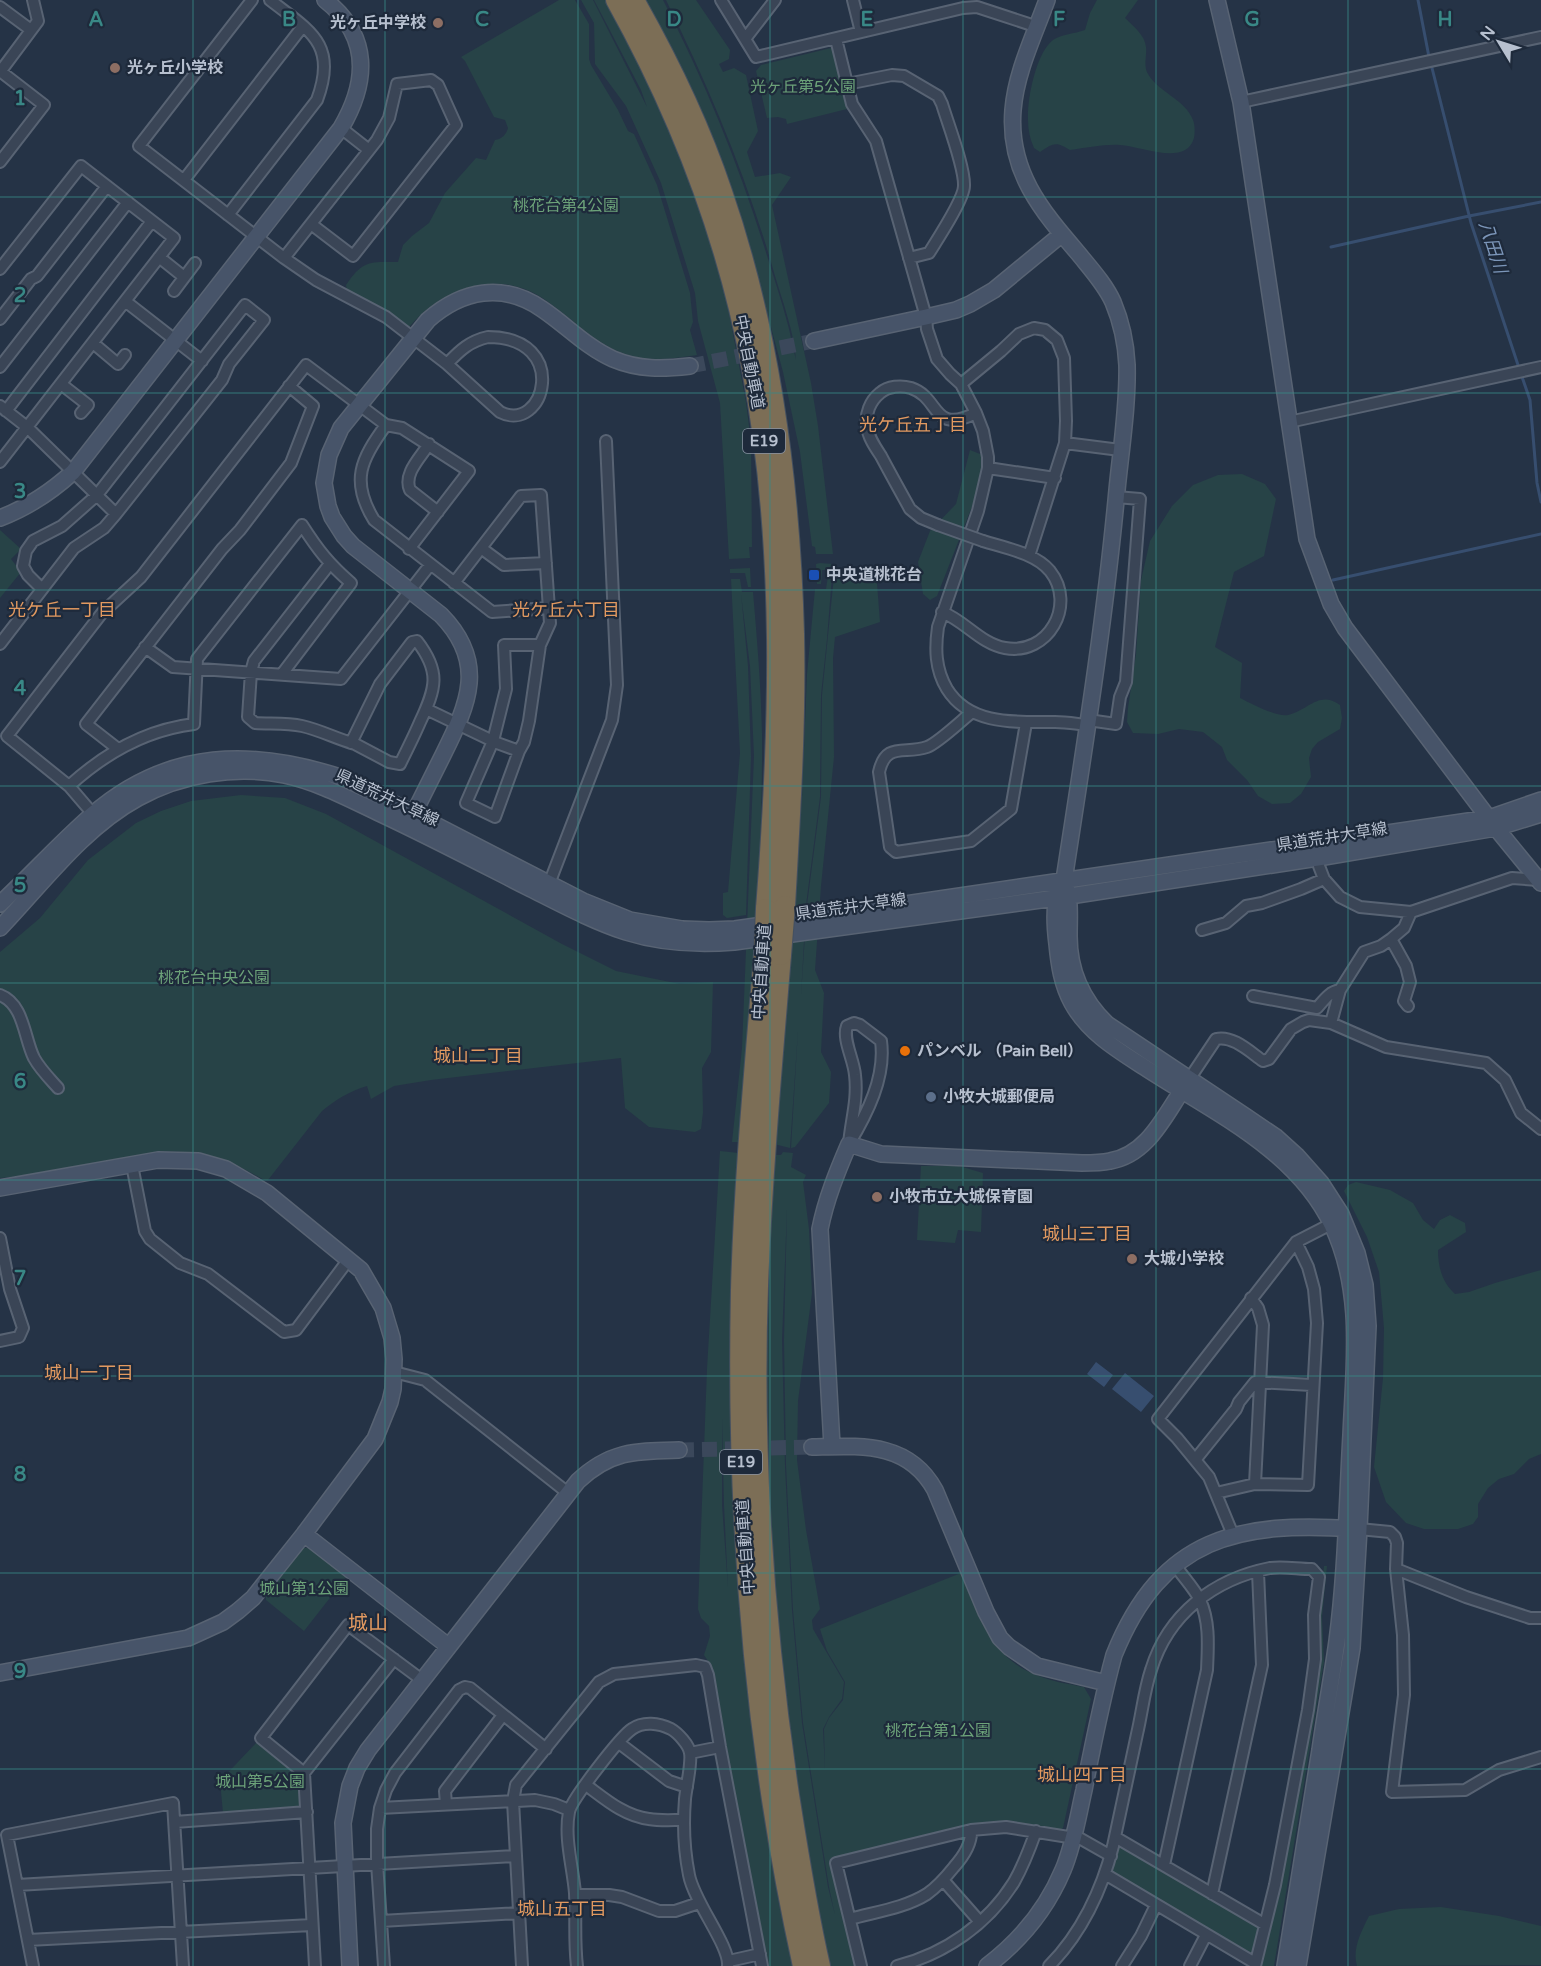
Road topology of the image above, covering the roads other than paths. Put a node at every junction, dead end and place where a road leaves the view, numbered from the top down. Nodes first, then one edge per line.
1 (33, 0) edge
2 (252, 0) edge
3 (270, 0) edge
4 (325, 0) edge
5 (616, 0) edge
6 (634, 0) edge
7 (721, 0) edge
8 (775, 0) edge
9 (853, 0) edge
10 (1047, 0) edge
11 (1217, 0) edge
12 (0, 7) edge
13 (303, 26) junction
14 (1038, 27) junction
15 (31, 30) junction
16 (861, 32) junction
17 (1541, 37) edge
18 (745, 39) junction
19 (837, 39) junction
20 (0, 71) edge
21 (847, 84) junction
22 (1241, 102) junction
23 (341, 128) junction
24 (369, 150) junction
25 (0, 162) edge
26 (184, 180) junction
27 (107, 186) junction
28 (128, 202) junction
29 (228, 215) junction
30 (152, 221) junction
31 (311, 224) junction
32 (1062, 234) junction
33 (257, 237) junction
34 (159, 257) junction
35 (284, 258) junction
36 (909, 258) junction
37 (195, 263) dead end
38 (0, 269) edge
39 (184, 277) junction
40 (174, 291) dead end
41 (125, 301) junction
42 (926, 317) junction
43 (0, 319) edge
44 (413, 338) junction
45 (176, 340) junction
46 (814, 341) tunnel mouth
47 (93, 343) junction
48 (125, 355) dead end
49 (202, 361) junction
50 (447, 364) junction
51 (690, 366) tunnel mouth
52 (0, 367) edge
53 (1541, 367) edge
54 (61, 384) junction
55 (961, 384) junction
56 (289, 386) junction
57 (360, 406) junction
58 (3, 411) edge
59 (81, 413) dead end
60 (976, 413) junction
61 (1289, 422) junction
62 (386, 425) junction
63 (27, 428) junction
64 (606, 441) dead end
65 (1065, 443) junction
66 (429, 444) junction
67 (1120, 450) junction
68 (0, 462) edge
69 (988, 468) junction
70 (73, 472) junction
71 (1055, 478) junction
72 (97, 495) junction
73 (1116, 497) junction
74 (438, 512) junction
75 (116, 514) junction
76 (0, 518) edge
77 (482, 548) junction
78 (410, 549) junction
79 (1029, 556) junction
80 (546, 563) junction
81 (329, 565) junction
82 (429, 565) junction
83 (454, 583) junction
84 (42, 589) junction
85 (410, 590) junction
86 (549, 608) junction
87 (942, 612) junction
88 (0, 644) edge
89 (540, 645) junction
90 (145, 647) junction
91 (197, 669) junction
92 (251, 672) junction
93 (282, 674) junction
94 (426, 709) junction
95 (972, 712) junction
96 (1088, 722) junction
97 (1026, 723) junction
98 (458, 725) junction
99 (493, 741) junction
100 (351, 743) junction
101 (118, 749) junction
102 (519, 751) junction
103 (69, 786) junction
104 (1541, 800) edge
105 (93, 814) junction
106 (1541, 814) edge
107 (411, 820) junction
108 (1493, 823) junction
109 (1316, 851) junction
110 (1324, 879) junction
111 (1064, 880) junction
112 (1540, 881) edge
113 (549, 884) junction
114 (1063, 897) junction
115 (0, 904) edge
116 (776, 907) junction
117 (1411, 912) junction
118 (0, 928) edge
119 (1202, 930) dead end
120 (1391, 939) junction
121 (772, 954) junction
122 (1340, 990) junction
123 (0, 995) edge
124 (1253, 996) dead end
125 (1408, 1006) dead end
126 (1331, 1023) junction
127 (1185, 1086) junction
128 (58, 1088) dead end
129 (1541, 1128) edge
130 (849, 1144) junction
131 (132, 1165) junction
132 (0, 1188) edge
133 (1331, 1224) junction
134 (0, 1238) edge
135 (1296, 1242) junction
136 (349, 1259) junction
137 (1251, 1298) junction
138 (0, 1341) edge
139 (394, 1372) junction
140 (1259, 1381) junction
141 (1312, 1386) junction
142 (1236, 1409) junction
143 (1258, 1410) junction
144 (832, 1446) junction
145 (812, 1447) tunnel mouth
146 (679, 1450) tunnel mouth
147 (1195, 1461) junction
148 (1255, 1485) junction
149 (1216, 1492) junction
150 (568, 1493) junction
151 (1353, 1529) junction
152 (304, 1534) junction
153 (1233, 1535) junction
154 (1175, 1565) junction
155 (1396, 1569) junction
156 (1258, 1572) junction
157 (1200, 1598) junction
158 (1541, 1618) edge
159 (448, 1646) junction
160 (394, 1659) junction
161 (0, 1673) edge
162 (422, 1680) junction
163 (1106, 1683) junction
164 (503, 1715) junction
165 (619, 1743) junction
166 (720, 1747) junction
167 (546, 1749) junction
168 (690, 1753) junction
169 (1541, 1757) edge
170 (304, 1773) junction
171 (586, 1785) junction
172 (687, 1787) junction
173 (513, 1801) junction
174 (446, 1804) junction
175 (381, 1808) junction
176 (569, 1810) junction
177 (307, 1812) junction
178 (683, 1820) junction
179 (175, 1822) junction
180 (971, 1830) junction
181 (1036, 1831) junction
182 (1115, 1837) junction
183 (1074, 1838) junction
184 (516, 1856) junction
185 (1111, 1856) junction
186 (377, 1863) junction
187 (1164, 1865) junction
188 (345, 1866) junction
189 (310, 1868) junction
190 (1105, 1875) junction
191 (178, 1876) junction
192 (943, 1880) junction
193 (17, 1885) junction
194 (1212, 1894) junction
195 (575, 1895) junction
196 (699, 1903) junction
197 (1156, 1905) junction
198 (519, 1913) junction
199 (850, 1919) junction
200 (381, 1921) junction
201 (980, 1922) junction
202 (1264, 1924) junction
203 (312, 1925) junction
204 (181, 1932) junction
205 (1206, 1935) junction
206 (28, 1940) junction
207 (760, 1954) junction
208 (729, 1964) edge
209 (1255, 1965) edge
210 (33, 1966) edge
211 (183, 1966) edge
212 (315, 1966) edge
213 (350, 1966) edge
214 (384, 1966) edge
215 (522, 1966) edge
216 (577, 1966) edge
217 (762, 1966) edge
218 (803, 1966) edge
219 (820, 1966) edge
220 (861, 1966) edge
221 (897, 1966) edge
222 (987, 1966) edge
223 (1049, 1966) edge
224 (1122, 1966) edge
225 (1190, 1966) edge
226 (1285, 1966) edge
227 (1298, 1966) edge

1 - 15 street
2 - 26 street
3 - 13 street
4 - 23 street
5 - 116 highway, 中央自動車道 / E19
6 - 116 highway, 中央自動車道 / E19
7 - 18 street
8 - 18 street
9 - 16 street
10 - 14 street
11 - 22 street
12 - 15 street
13 - 26 street
13 - 29 street
14 - 16 street
14 - 32 street
15 - 20 street
16 - 19 street
17 - 22 street
18 - 19 street
19 - 21 street
20 - 25 street
21 - 36 street
21 - 36 street
22 - 61 street
23 - 24 street
23 - 33 street
24 - 31 street
24 - 31 street
26 - 29 street
27 - 28 street
27 - 38 street
27 - 43 street
28 - 30 street
28 - 52 street
29 - 33 street
30 - 34 street
30 - 58 street
31 - 35 street
32 - 42 street
32 - 67 street
33 - 35 street
33 - 45 street
34 - 39 street
34 - 41 street
35 - 44 street
36 - 42 street
37 - 39 street
39 - 40 street
41 - 45 street
41 - 47 street
42 - 46 street
42 - 55 street
44 - 50 street
44 - 51 street
44 - 57 street
45 - 49 street
45 - 70 street
47 - 48 street
47 - 54 street
49 - 72 street
49 - 75 street
50 - 50 street
53 - 61 street
54 - 59 street
54 - 63 street
55 - 60 street
55 - 65 street
56 - 57 street
56 - 90 street
56 - 103 street
57 - 62 street
57 - 85 street
58 - 63 street
60 - 69 street
60 - 79 street, bridge
61 - 108 street
62 - 66 street
62 - 78 street
63 - 68 street
63 - 70 street
64 - 113 street
65 - 67 street
65 - 71 street
66 - 74 street
66 - 74 street
67 - 73 street
69 - 71 street
69 - 87 street
70 - 72 street
70 - 76 street
71 - 79 street
72 - 75 street
72 - 84 street
73 - 96 street
73 - 96 street
74 - 78 street
75 - 84 street
77 - 80 street
77 - 80 street
77 - 83 street
78 - 82 street
79 - 87 street
80 - 86 street
81 - 91 street
81 - 92 street
81 - 93 street
82 - 83 street
82 - 85 street
83 - 86 street
84 - 88 street
85 - 93 street
85 - 98 street
86 - 89 street
87 - 95 street
89 - 99 street
89 - 102 street
90 - 91 street
90 - 101 street
91 - 92 street
91 - 101 street
92 - 93 street
92 - 100 street
94 - 98 street
94 - 100 street
94 - 100 street
95 - 97 street
95 - 97 street
96 - 97 street
96 - 111 street
98 - 99 street
98 - 107 street
99 - 102 street
99 - 102 street
101 - 103 street
103 - 105 street
104 - 108 street, 県道荒井大草線
105 - 107 street, 県道荒井大草線
105 - 115 street, 県道荒井大草線
106 - 108 street, 県道荒井大草線
107 - 113 street, 県道荒井大草線
107 - 114 street, 県道荒井大草線
107 - 118 street, 県道荒井大草線
108 - 109 street, 県道荒井大草線
108 - 112 street
109 - 110 street
109 - 111 street, 県道荒井大草線
109 - 114 street, 県道荒井大草線
110 - 117 street
110 - 119 street
111 - 113 street, 県道荒井大草線
111 - 114 street
112 - 117 street
114 - 127 street
116 - 121 highway, 中央自動車道 / E19, bridge
117 - 120 street
120 - 122 street
120 - 125 street
121 - 218 highway, 中央自動車道 / E19
121 - 219 highway, 中央自動車道 / E19
122 - 124 street
122 - 126 street
123 - 128 street
126 - 127 street
126 - 129 street
127 - 130 street
127 - 133 street
127 - 151 street
130 - 130 street
130 - 144 street
131 - 132 street
131 - 136 street
131 - 136 street
133 - 135 street
133 - 151 street
134 - 138 street
135 - 137 street
135 - 141 street
136 - 139 street
137 - 140 street
137 - 147 street
139 - 150 street
139 - 152 street
140 - 141 street
140 - 142 street
140 - 143 street
141 - 148 street
142 - 143 street
142 - 147 street
143 - 148 street
144 - 145 street
144 - 163 street
146 - 150 street
147 - 149 street
148 - 149 street
149 - 153 street
150 - 159 street
151 - 153 street
151 - 155 street
151 - 226 street
151 - 227 street
152 - 159 street
152 - 161 street
153 - 154 street
154 - 157 street
154 - 163 street
155 - 158 street
155 - 169 street
156 - 157 street
156 - 194 street
156 - 202 street
157 - 182 street
157 - 187 street
159 - 162 street
160 - 162 street
160 - 170 street
160 - 170 street
162 - 188 street
163 - 183 street
164 - 167 street
164 - 174 street
164 - 175 street
165 - 168 street
165 - 171 street
165 - 172 street
166 - 167 street
166 - 168 street
166 - 207 street
167 - 173 street
168 - 172 street
170 - 177 street
171 - 176 street
171 - 178 street
172 - 178 street
173 - 174 street
173 - 176 street
173 - 184 street
174 - 175 street
175 - 186 street
176 - 195 street
177 - 179 street
177 - 189 street
178 - 196 street
179 - 191 street
179 - 193 street
180 - 181 street
180 - 192 street
180 - 199 street
181 - 183 street
181 - 201 street
182 - 185 street
182 - 187 street
183 - 185 street
183 - 222 street
184 - 186 street
184 - 198 street
185 - 190 street
186 - 188 street
186 - 200 street
187 - 194 street
188 - 189 street
188 - 213 street
189 - 191 street
189 - 203 street
190 - 197 street
190 - 223 street
191 - 193 street
191 - 204 street
192 - 199 street
192 - 201 street
193 - 206 street
194 - 202 street
195 - 196 street
195 - 216 street
196 - 208 street
197 - 205 street
197 - 224 street
198 - 200 street
198 - 215 street
199 - 220 street
200 - 214 street
201 - 221 street
202 - 209 street
203 - 204 street
203 - 212 street
204 - 206 street
204 - 211 street
205 - 209 street
205 - 225 street
206 - 210 street
207 - 208 street
207 - 217 street

